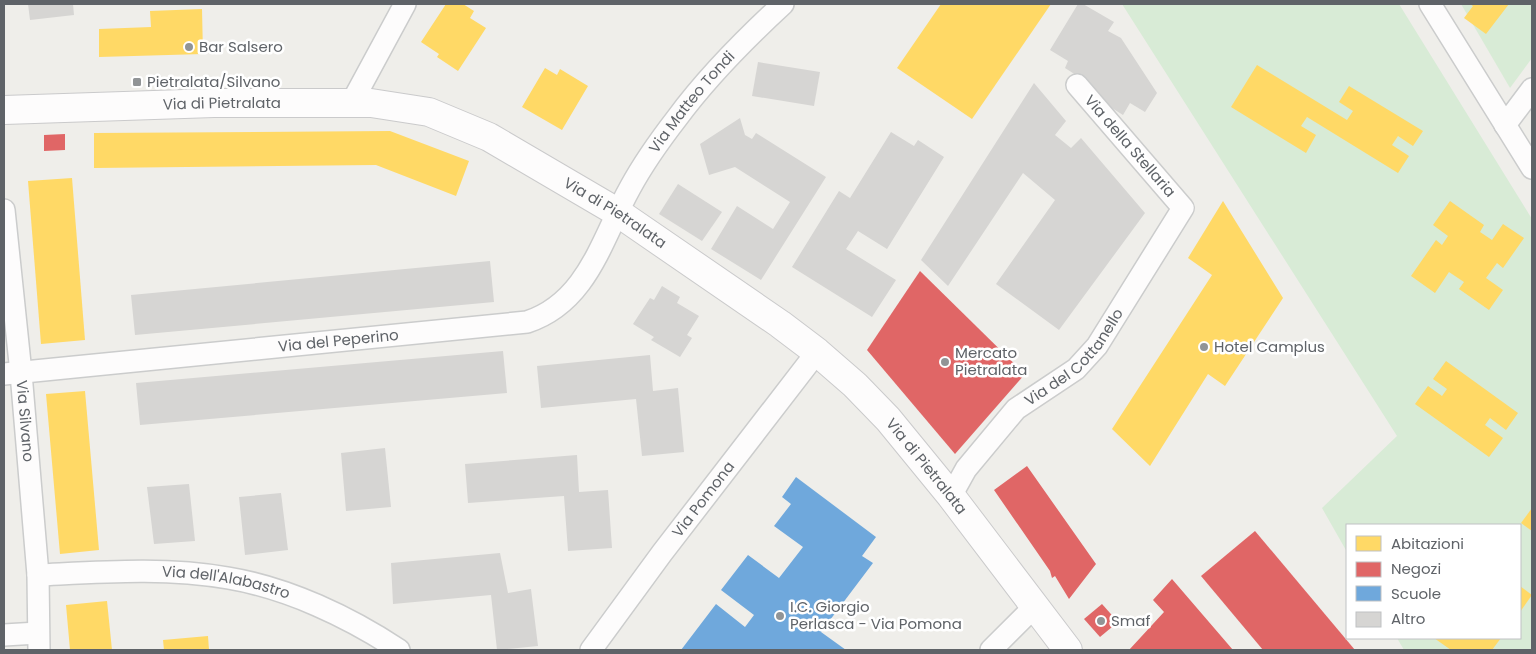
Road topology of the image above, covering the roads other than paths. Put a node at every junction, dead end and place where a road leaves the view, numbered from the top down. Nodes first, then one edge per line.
1 (405, 4) edge
2 (783, 4) edge
3 (1430, 4) edge
4 (1077, 84) dead end
5 (1532, 89) edge
6 (352, 102) junction
7 (4, 110) edge
8 (1505, 125) junction
9 (1532, 168) edge
10 (1183, 208) joint
11 (4, 210) edge
12 (617, 212) junction
13 (817, 352) junction
14 (12, 374) edge
15 (951, 496) junction
16 (38, 575) junction
17 (1034, 608) junction
18 (4, 635) edge
19 (39, 642) edge
20 (399, 650) edge
21 (591, 650) edge
22 (991, 650) edge
23 (1068, 650) edge

1 - 6 street
2 - 12 street, Via Matteo Tondi
3 - 8 street
4 - 10 street, Via della Stellaria
5 - 8 street
6 - 7 street, Via di Pietralata
6 - 12 street, Via di Pietralata
8 - 9 street
10 - 15 street, Via del Cottanello
11 - 14 street, Via Silvano
12 - 13 street, Via di Pietralata
12 - 14 street, Via del Peperino
13 - 15 street, Via di Pietralata
13 - 21 street, Via Pomona
14 - 16 street, Via Silvano
15 - 17 street, Via di Pietralata
16 - 19 street, Via Silvano
16 - 20 street, Via dell'Alabastro
17 - 22 street
17 - 23 street, Via di Pietralata
18 - 19 street, Via Silvano

